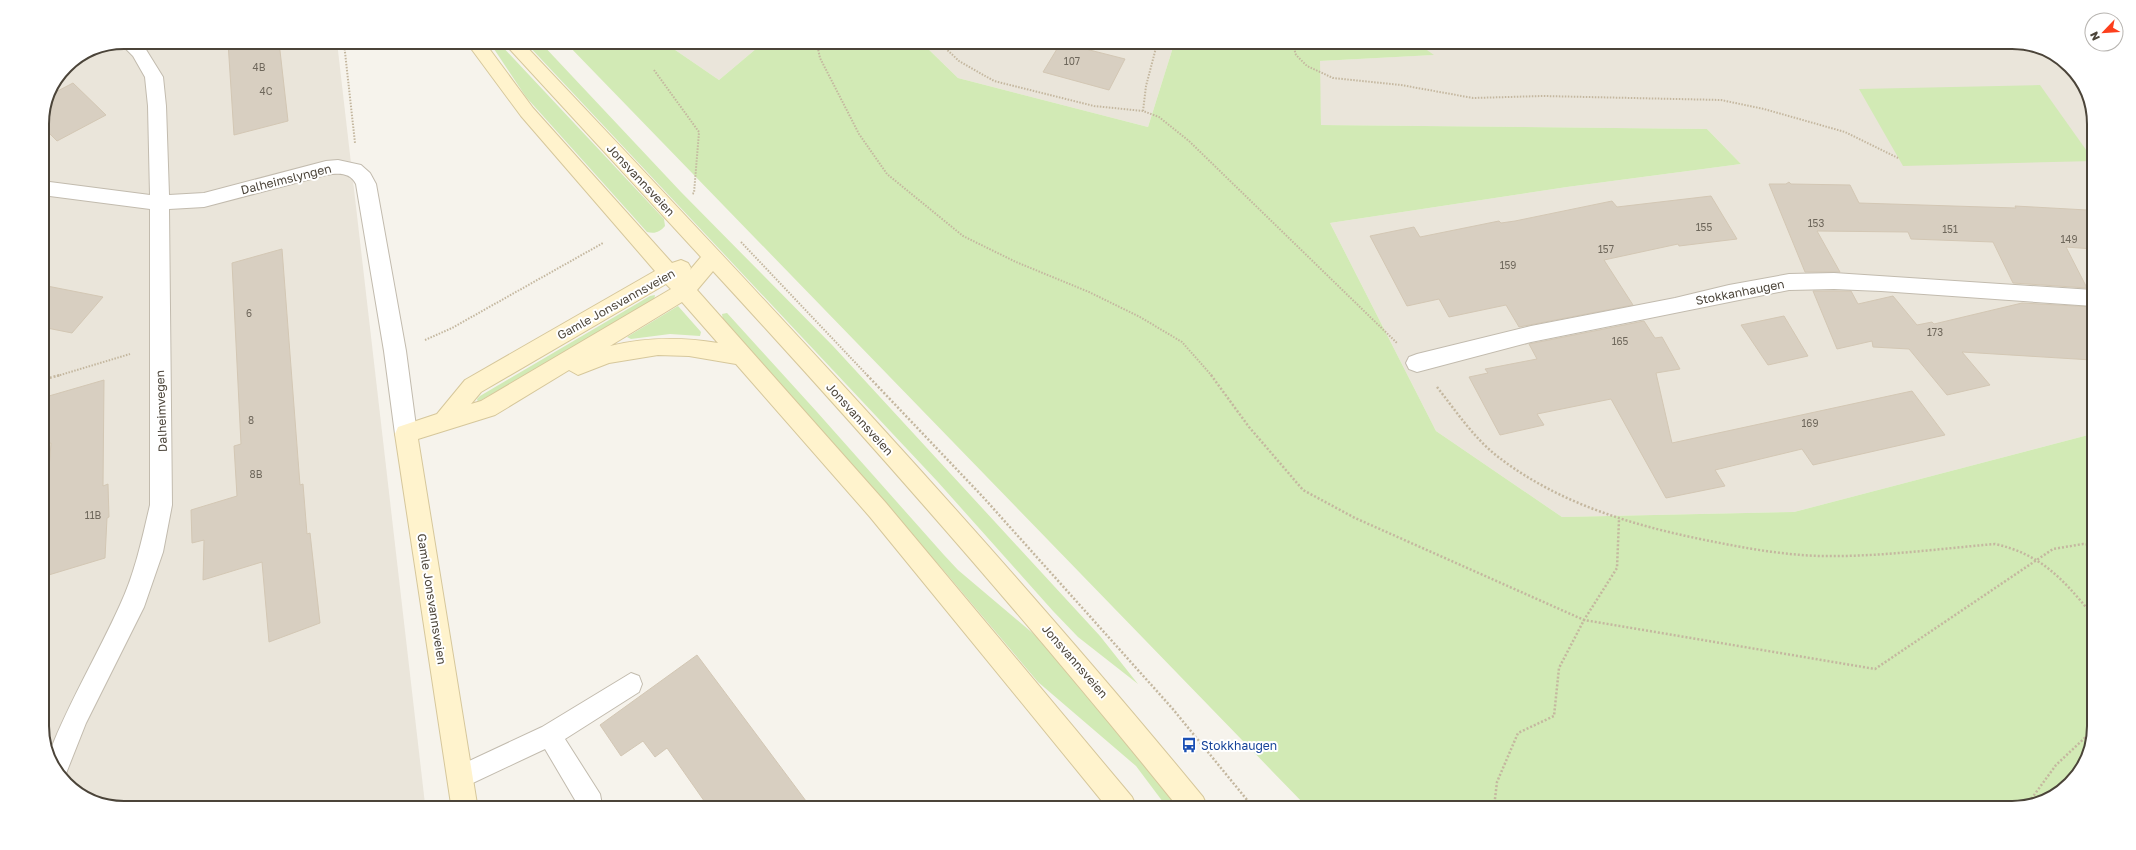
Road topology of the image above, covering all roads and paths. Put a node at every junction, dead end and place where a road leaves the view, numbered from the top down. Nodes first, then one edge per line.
1 (136, 49) edge
2 (345, 49) edge
3 (480, 49) edge
4 (519, 49) edge
5 (818, 49) edge
6 (1156, 49) edge
7 (1294, 49) edge
8 (654, 70) dead end
9 (1143, 111) dead end
10 (1898, 158) dead end
11 (359, 172) junction
12 (689, 187) dead end
13 (49, 189) edge
14 (694, 193) junction
15 (700, 198) dead end
16 (159, 203) junction
17 (738, 239) dead end
18 (604, 242) dead end
19 (713, 258) junction
20 (668, 273) junction
21 (684, 291) junction
22 (2087, 298) edge
23 (159, 345) junction
24 (395, 351) junction
25 (740, 356) junction
26 (1417, 363) dead end
27 (553, 369) junction
28 (49, 378) edge
29 (445, 420) junction
30 (406, 434) junction
31 (1619, 520) dead end
32 (2087, 544) edge
33 (1584, 620) junction
34 (631, 684) dead end
35 (550, 735) junction
36 (2086, 736) edge
37 (58, 761) edge
38 (460, 776) junction
39 (2031, 798) edge
40 (464, 801) edge
41 (590, 801) edge
42 (1119, 801) edge
43 (1190, 801) edge
44 (1248, 801) edge
45 (1495, 801) edge

1 - 16 street, Dalheimvegen
2 - 11 path
3 - 20 main road
4 - 19 main road, Jonsvannsveien
5 - 33 path
6 - 9 path
7 - 10 path
8 - 14 path
11 - 16 street, Dalheimslyngen
11 - 24 street
12 - 14 path
13 - 16 street, Dalheimslyngen
14 - 15 path
16 - 23 street, Dalheimvegen
17 - 44 path
18 - 24 path
19 - 20 main road, Gamle Jonsvannsveien
19 - 21 main road, Gamle Jonsvannsveien
19 - 43 main road, Jonsvannsveien
20 - 21 main road
20 - 29 main road, Gamle Jonsvannsveien
21 - 25 main road
21 - 27 main road, Gamle Jonsvannsveien
22 - 26 street, Stokkanhaugen
23 - 28 path
23 - 37 street, Dalheimvegen
24 - 30 street
25 - 27 main road, Gamle Jonsvannsveien
25 - 42 main road
27 - 29 main road, Gamle Jonsvannsveien
29 - 30 main road, Gamle Jonsvannsveien
30 - 38 main road, Gamle Jonsvannsveien
31 - 33 path
32 - 33 path
33 - 45 path
34 - 35 lane
35 - 38 lane
35 - 41 lane
36 - 39 path
38 - 40 main road, Gamle Jonsvannsveien

